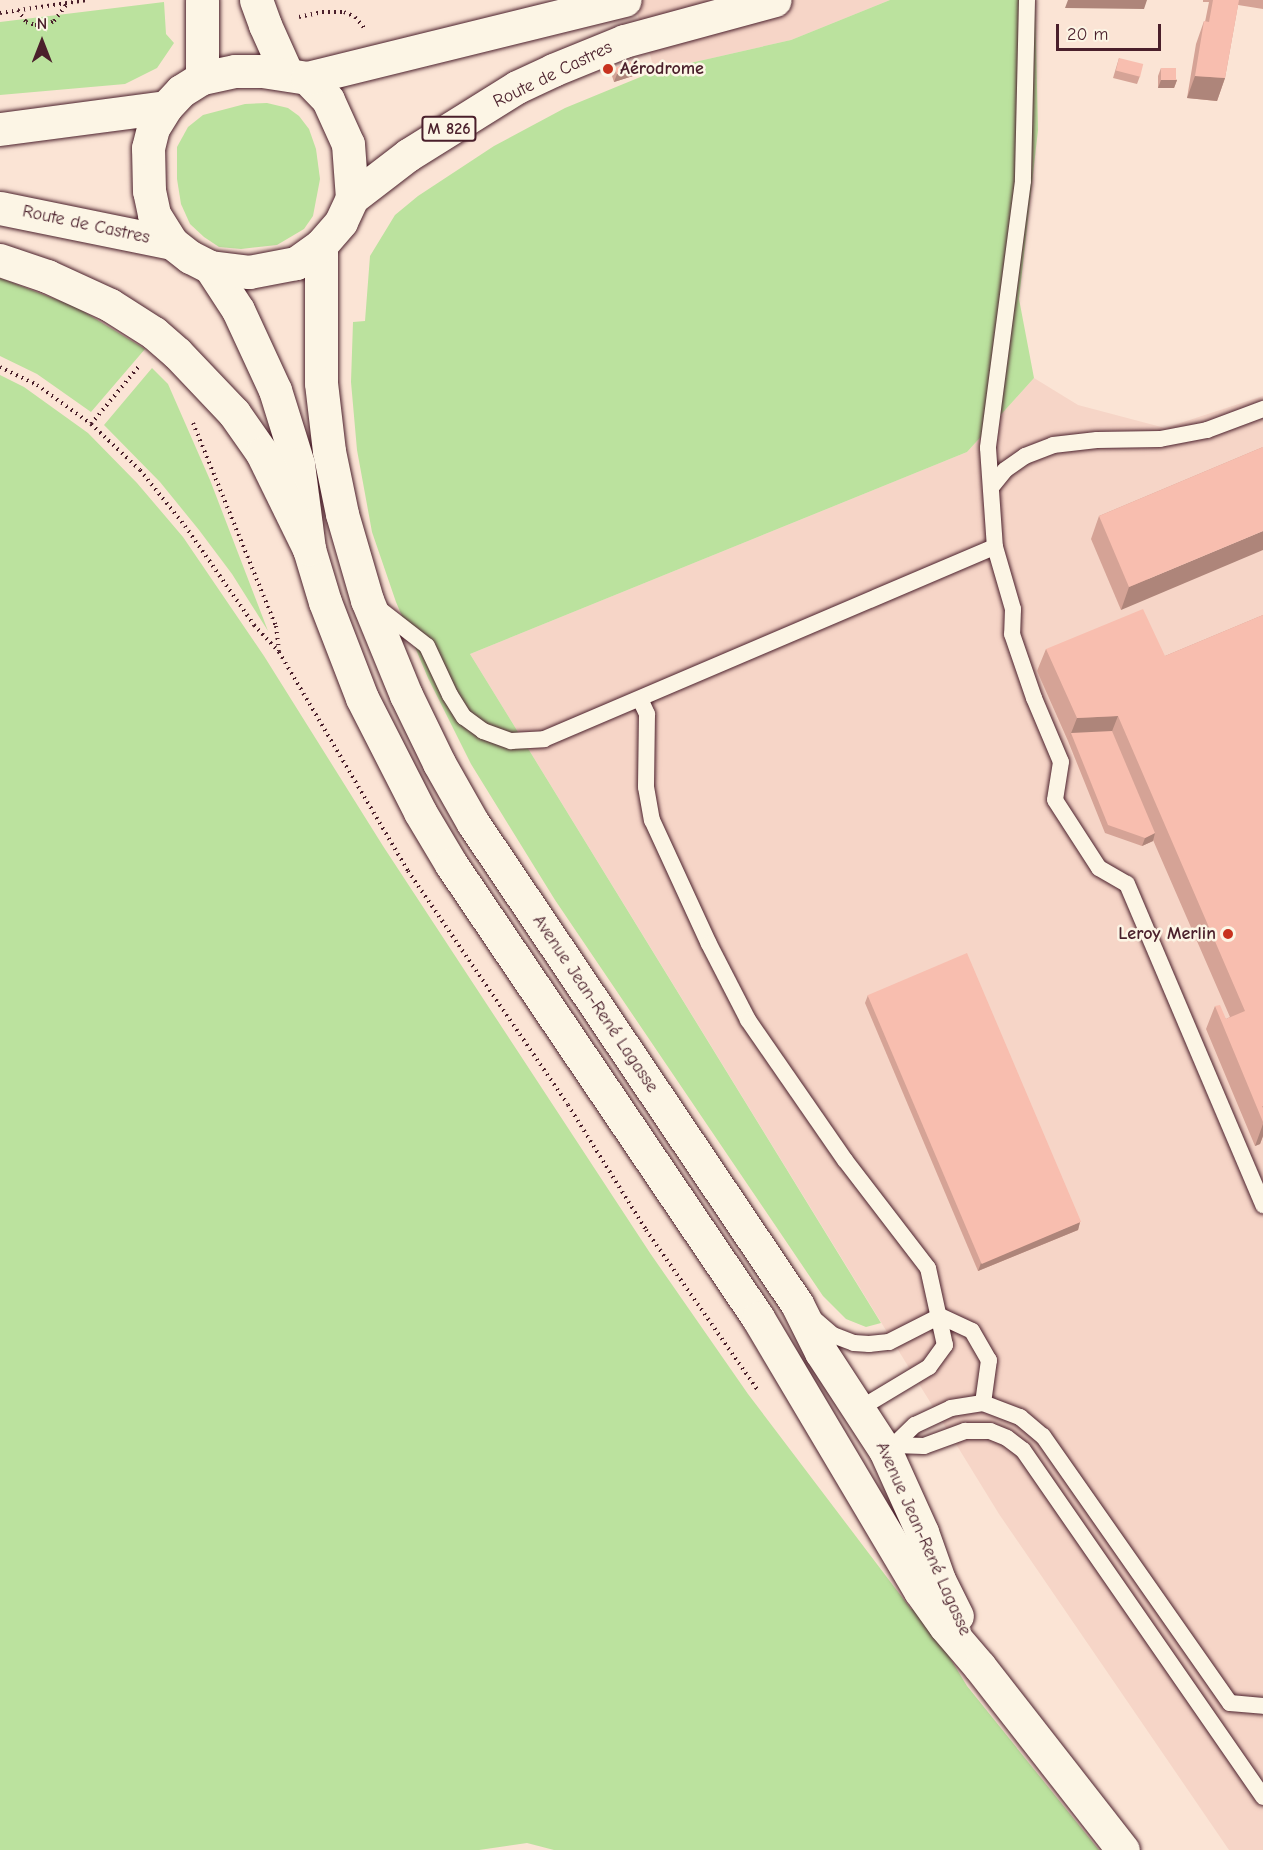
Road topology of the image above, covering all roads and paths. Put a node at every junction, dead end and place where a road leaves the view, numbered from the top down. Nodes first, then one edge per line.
1 (87, 0) edge
2 (202, 0) edge
3 (256, 0) edge
4 (625, 0) edge
5 (776, 0) edge
6 (1027, 0) edge
7 (67, 3) junction
8 (18, 10) junction
9 (0, 13) edge
10 (290, 20) dead end
11 (367, 33) dead end
12 (297, 76) junction
13 (202, 78) junction
14 (166, 107) junction
15 (0, 129) edge
16 (352, 198) junction
17 (0, 208) edge
18 (172, 243) junction
19 (321, 245) junction
20 (0, 260) edge
21 (210, 267) junction
22 (143, 362) dead end
23 (0, 367) edge
24 (1263, 410) edge
25 (190, 413) dead end
26 (91, 424) junction
27 (993, 485) junction
28 (995, 547) junction
29 (309, 549) junction
30 (367, 600) junction
31 (279, 652) junction
32 (640, 699) junction
33 (1263, 1205) edge
34 (797, 1304) junction
35 (940, 1316) junction
36 (760, 1394) dead end
37 (983, 1403) junction
38 (859, 1409) junction
39 (890, 1447) junction
40 (849, 1470) junction
41 (980, 1667) junction
42 (1263, 1706) edge
43 (1263, 1797) edge
44 (1123, 1850) edge

1 - 7 path
2 - 13 street
3 - 12 street
4 - 12 street
5 - 16 street, Route de Castres / M 826
6 - 27 lane
7 - 8 path
7 - 8 path
8 - 9 path
10 - 11 path
12 - 13 street
12 - 16 street
13 - 14 street
14 - 15 street
14 - 18 street
16 - 19 street
17 - 18 street, Route de Castres
18 - 21 street
19 - 21 street
19 - 30 street, Avenue Jean-René Lagasse
20 - 29 street
21 - 29 street
22 - 26 path
23 - 26 path
24 - 27 lane
25 - 31 path
26 - 31 path
27 - 28 lane
28 - 32 lane
28 - 33 lane
29 - 40 street, Avenue Jean-René Lagasse
30 - 32 lane
30 - 34 street, Avenue Jean-René Lagasse
31 - 36 path
32 - 35 lane
34 - 35 lane
34 - 38 street, Avenue Jean-René Lagasse
35 - 37 lane
35 - 38 lane
37 - 39 lane
37 - 42 lane
38 - 39 street, Avenue Jean-René Lagasse
39 - 40 street
39 - 41 street, Avenue Jean-René Lagasse
39 - 43 lane
40 - 41 street, Avenue Jean-René Lagasse
41 - 44 street, Avenue Jean-René Lagasse

